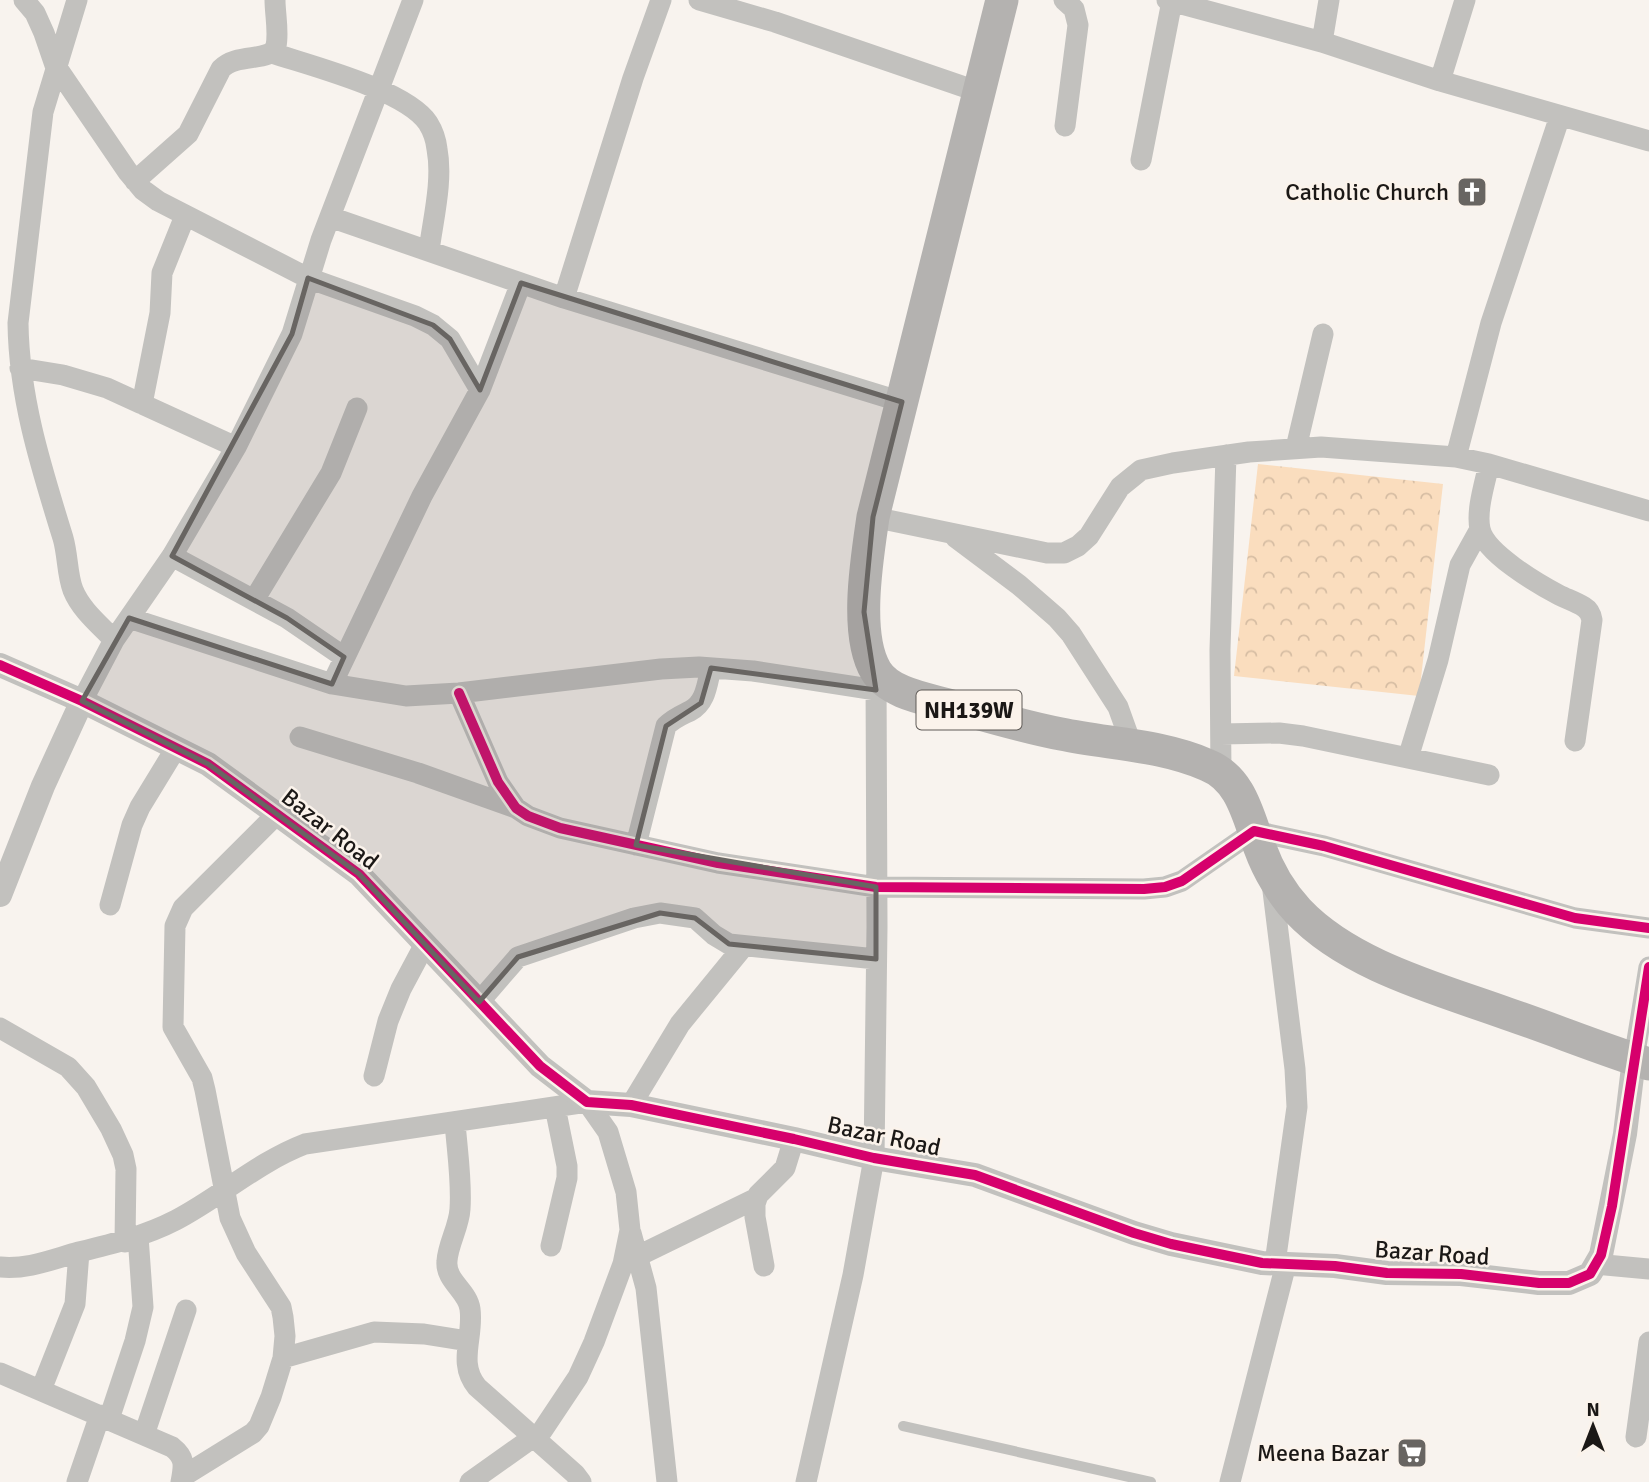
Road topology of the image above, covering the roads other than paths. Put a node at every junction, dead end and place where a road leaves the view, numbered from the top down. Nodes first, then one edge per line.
1 (24, 0) edge
2 (77, 0) edge
3 (275, 0) edge
4 (414, 0) edge
5 (660, 0) edge
6 (1002, 0) edge
7 (1064, 0) edge
8 (1329, 0) edge
9 (1465, 0) edge
10 (1170, 1) edge
11 (712, 2) edge
12 (1322, 42) junction
13 (272, 53) junction
14 (55, 65) junction
15 (1440, 81) junction
16 (379, 88) junction
17 (979, 92) junction
18 (1560, 116) junction
19 (1065, 125) dead end
20 (1649, 141) edge
21 (1141, 160) dead end
22 (135, 181) junction
23 (185, 216) junction
24 (330, 217) junction
25 (429, 251) junction
26 (308, 278) junction
27 (521, 283) junction
28 (564, 298) junction
29 (9, 321) edge
30 (1323, 334) dead end
31 (20, 368) junction
32 (480, 390) junction
33 (902, 402) junction
34 (142, 404) junction
35 (357, 408) dead end
36 (236, 447) junction
37 (1296, 448) junction
38 (1226, 455) junction
39 (1456, 457) junction
40 (1489, 464) junction
41 (1649, 511) edge
42 (873, 517) junction
43 (1480, 530) junction
44 (950, 533) junction
45 (172, 556) junction
46 (254, 600) junction
47 (129, 618) junction
48 (114, 640) junction
49 (344, 657) junction
50 (0, 665) edge
51 (711, 668) junction
52 (876, 681) junction
53 (331, 684) junction
54 (459, 693) junction
55 (82, 701) junction
56 (1221, 734) junction
57 (300, 737) dead end
58 (1575, 741) dead end
59 (1132, 746) junction
60 (176, 748) junction
61 (1408, 758) junction
62 (1221, 774) junction
63 (1489, 775) dead end
64 (516, 808) junction
65 (276, 814) junction
66 (1254, 831) junction
67 (636, 845) junction
68 (1270, 868) junction
69 (876, 887) junction
70 (0, 895) edge
71 (110, 905) dead end
72 (1649, 928) edge
73 (425, 944) junction
74 (743, 947) junction
75 (876, 959) junction
76 (1649, 967) edge
77 (479, 1002) junction
78 (0, 1028) edge
79 (1642, 1061) edge
80 (374, 1076) dead end
81 (586, 1102) junction
82 (631, 1105) junction
83 (555, 1107) junction
84 (454, 1122) junction
85 (794, 1139) junction
86 (874, 1158) junction
87 (225, 1189) junction
88 (757, 1198) junction
89 (630, 1230) junction
90 (132, 1239) junction
91 (551, 1246) dead end
92 (79, 1252) junction
93 (638, 1256) junction
94 (1280, 1264) junction
95 (1595, 1265) junction
96 (764, 1266) dead end
97 (0, 1267) edge
98 (1649, 1269) edge
99 (186, 1310) dead end
100 (468, 1341) junction
101 (1649, 1342) edge
102 (283, 1358) junction
103 (0, 1373) edge
104 (41, 1390) junction
105 (104, 1417) junction
106 (903, 1426) dead end
107 (144, 1435) junction
108 (534, 1437) junction
109 (1636, 1437) dead end
110 (181, 1479) edge
111 (477, 1480) edge
112 (77, 1482) edge
113 (581, 1482) edge
114 (667, 1482) edge
115 (806, 1482) edge
116 (1151, 1482) edge
117 (1230, 1482) edge

1 - 14 street
2 - 14 street
3 - 13 street
4 - 16 street
5 - 28 street
6 - 17 highway
7 - 19 street
8 - 12 street
9 - 15 street
10 - 12 street
10 - 21 street
11 - 17 street
12 - 15 street
13 - 16 street
13 - 22 street
14 - 22 street
14 - 29 street
15 - 18 street
16 - 24 street
16 - 25 street
17 - 33 highway
18 - 20 street
18 - 39 street
22 - 23 street
23 - 26 street
23 - 34 street
24 - 25 street
24 - 26 street
25 - 27 street
26 - 32 street
26 - 36 street
27 - 28 street
27 - 32 street
28 - 33 street
29 - 31 street
30 - 37 street
31 - 34 street
31 - 48 street
32 - 49 street
33 - 42 highway
34 - 36 street
35 - 46 street
36 - 45 street
37 - 38 street
37 - 39 street
38 - 44 street
38 - 56 street
39 - 40 street
40 - 41 street
40 - 43 street
42 - 44 street
42 - 52 highway
43 - 58 street
43 - 61 street
44 - 59 street
45 - 46 street
45 - 47 street
46 - 49 street
47 - 48 street
47 - 53 street
48 - 55 street
49 - 53 street
50 - 55 street, Bazar Road
51 - 52 street
51 - 54 street
51 - 67 street
52 - 59 highway, NH139W
52 - 69 street
53 - 54 street
54 - 64 street
55 - 60 street, Bazar Road
55 - 70 street
56 - 61 street
56 - 62 street
57 - 64 street
59 - 62 highway, NH139W
60 - 65 street, Bazar Road
60 - 71 street
61 - 63 street
62 - 66 highway, NH139W
64 - 67 street
65 - 73 street, Bazar Road
65 - 87 street
66 - 68 highway, NH139W
66 - 69 street
66 - 72 street
67 - 69 street
68 - 79 highway, NH139W
68 - 94 street
69 - 75 street
73 - 77 street, Bazar Road
73 - 80 street
74 - 75 street
74 - 77 street
74 - 82 street
75 - 86 street
76 - 79 street
77 - 81 street, Bazar Road
78 - 90 street
79 - 95 street
81 - 82 street, Bazar Road
81 - 83 street, Bazar Road
81 - 89 street
82 - 85 street, Bazar Road
83 - 84 street, Bazar Road
83 - 91 street
84 - 87 street, Bazar Road
84 - 100 street
85 - 86 street, Bazar Road
85 - 88 street
86 - 94 street, Bazar Road
86 - 115 street
87 - 90 street, Bazar Road
87 - 102 street
88 - 93 street
88 - 96 street
89 - 93 street
89 - 108 street
90 - 92 street, Bazar Road
90 - 105 street
92 - 97 street, Bazar Road
92 - 104 street
93 - 114 street
94 - 95 street, Bazar Road
94 - 117 street
95 - 98 street
99 - 107 street
100 - 102 street
100 - 108 street
101 - 109 street
102 - 110 street
103 - 104 street
104 - 105 street
105 - 107 street
105 - 112 street
106 - 116 lane
107 - 110 street
108 - 111 street
108 - 113 street

